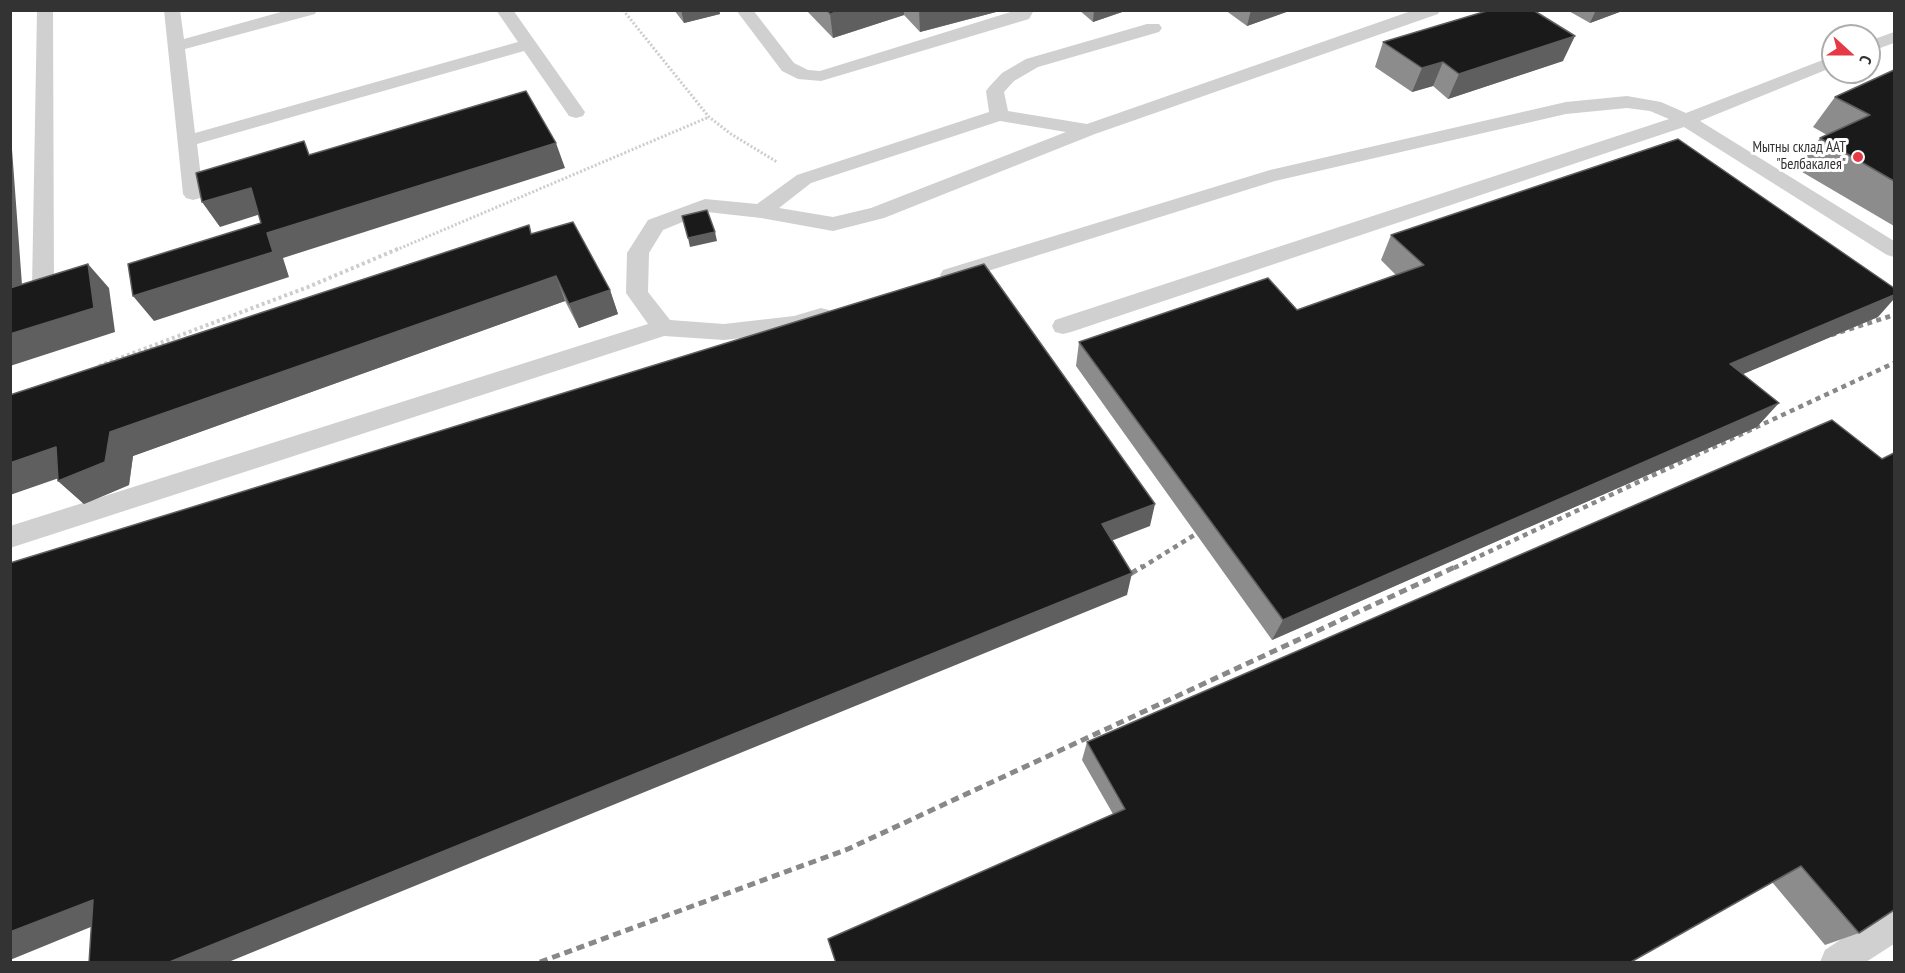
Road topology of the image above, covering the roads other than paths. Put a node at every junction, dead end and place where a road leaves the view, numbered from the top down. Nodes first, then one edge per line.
1 (45, 10) edge
2 (172, 10) edge
3 (309, 10) edge
4 (504, 10) edge
5 (744, 10) edge
6 (1026, 10) edge
7 (1432, 10) edge
8 (1153, 28) dead end
9 (529, 44) junction
10 (176, 46) junction
11 (1821, 66) edge
12 (576, 112) dead end
13 (999, 115) junction
14 (1686, 120) junction
15 (1088, 130) junction
16 (187, 141) junction
17 (193, 194) dead end
18 (761, 211) junction
19 (1894, 250) edge
20 (930, 282) edge
21 (10, 310) edge
22 (840, 310) edge
23 (1063, 326) dead end
24 (663, 328) junction
25 (10, 537) edge
26 (1894, 924) edge
27 (1838, 963) edge

1 - 21 lane
2 - 10 lane
3 - 10 lane
4 - 9 lane
5 - 6 lane
7 - 15 lane
8 - 13 lane
9 - 12 lane
9 - 16 lane
10 - 16 lane
11 - 14 lane
13 - 15 lane
13 - 18 lane
14 - 19 lane
14 - 20 lane
14 - 23 lane
15 - 18 lane
16 - 17 lane
18 - 24 lane
22 - 24 lane
24 - 25 lane
26 - 27 lane

